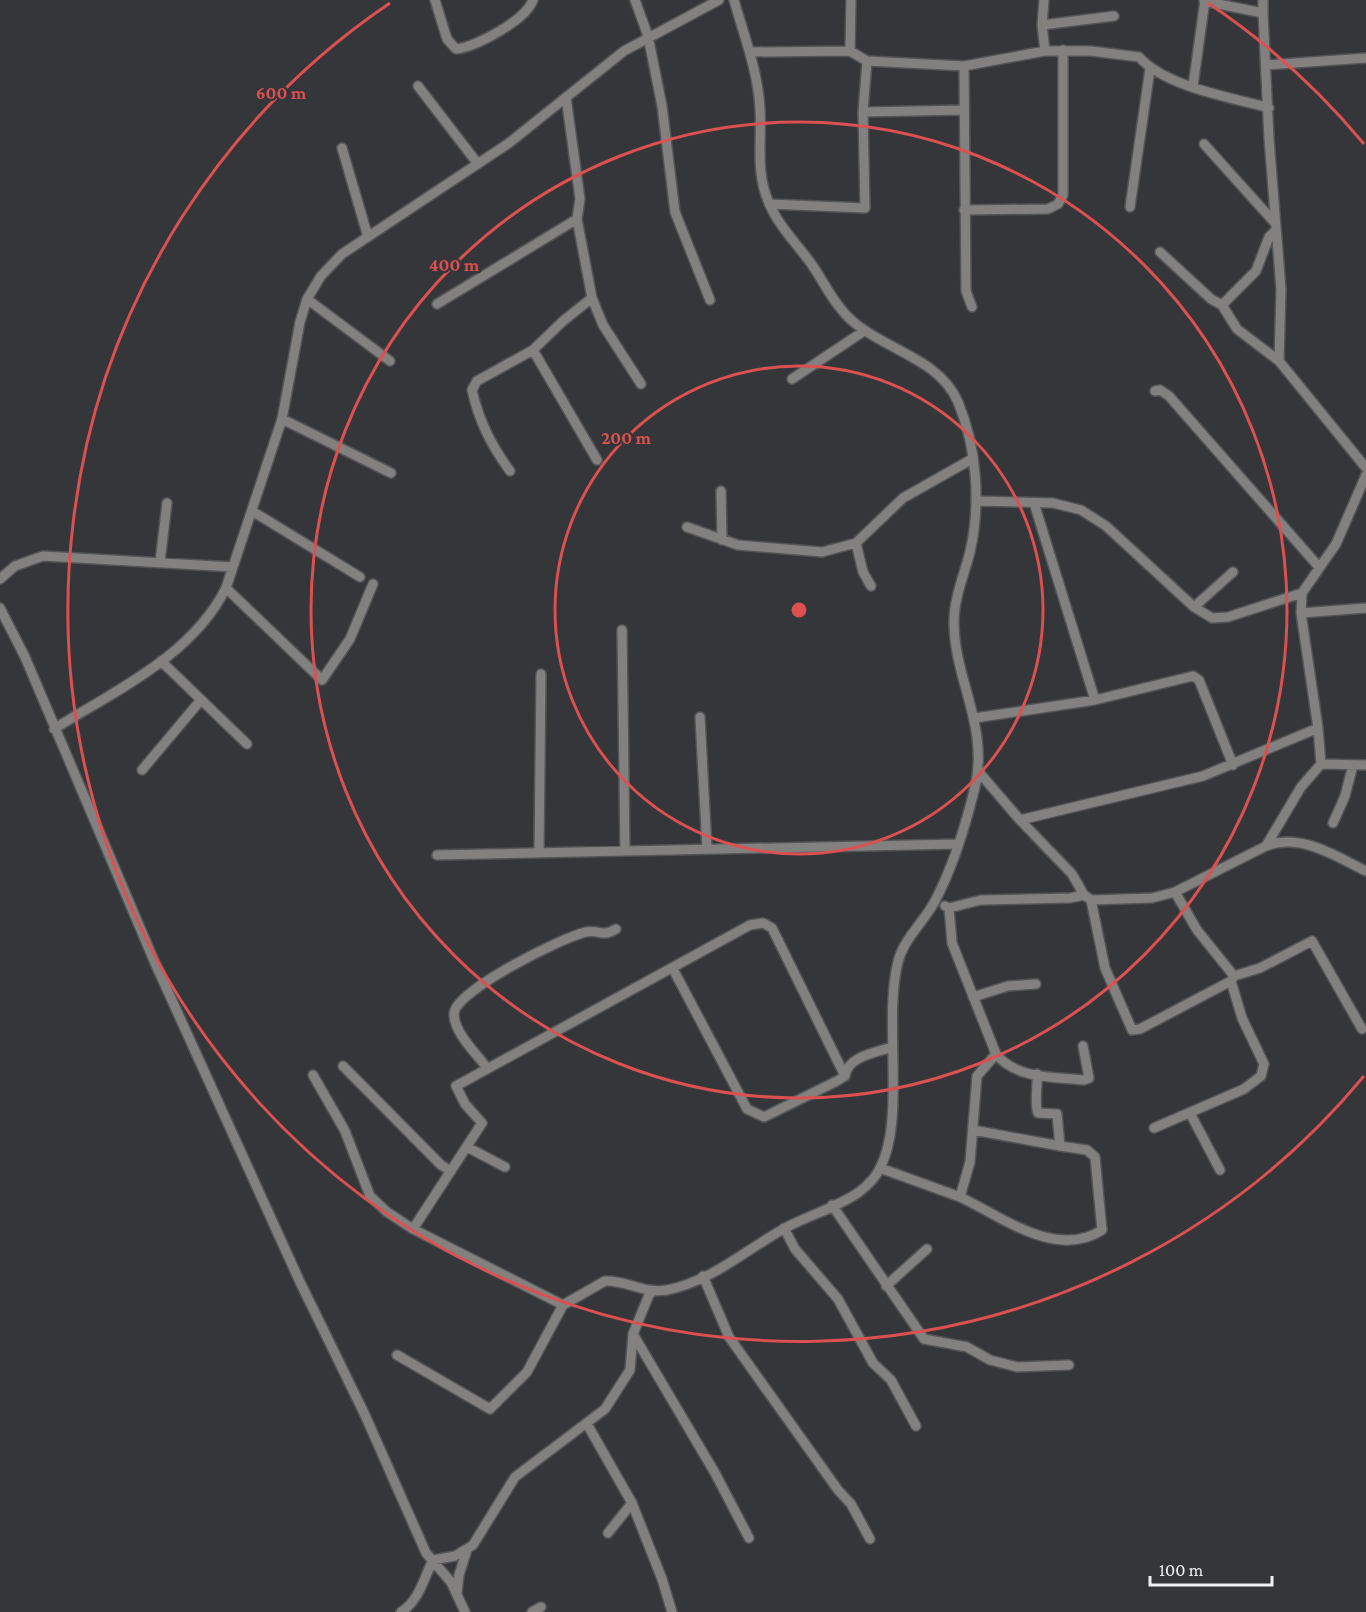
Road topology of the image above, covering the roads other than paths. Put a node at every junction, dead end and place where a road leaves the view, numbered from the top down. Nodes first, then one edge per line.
1 (435, 0) edge
2 (533, 0) edge
3 (634, 0) edge
4 (719, 0) edge
5 (734, 0) edge
6 (851, 0) edge
7 (1044, 0) edge
8 (1205, 0) edge
9 (1263, 0) edge
10 (1263, 14) junction
11 (1114, 16) dead end
12 (1042, 25) junction
13 (648, 36) junction
14 (1063, 50) junction
15 (850, 51) junction
16 (1045, 51) junction
17 (751, 52) junction
18 (1366, 58) edge
19 (867, 61) junction
20 (1266, 65) junction
21 (964, 66) junction
22 (1150, 69) junction
23 (418, 86) dead end
24 (1193, 86) junction
25 (566, 97) junction
26 (1269, 108) junction
27 (964, 111) junction
28 (863, 112) junction
29 (1204, 144) dead end
30 (342, 148) dead end
31 (478, 164) junction
32 (769, 204) junction
33 (1130, 207) dead end
34 (964, 210) junction
35 (577, 219) junction
36 (1275, 227) junction
37 (368, 237) junction
38 (1160, 252) dead end
39 (592, 298) junction
40 (307, 299) junction
41 (710, 300) dead end
42 (437, 304) dead end
43 (1222, 305) junction
44 (972, 307) dead end
45 (864, 331) junction
46 (533, 350) junction
47 (390, 361) dead end
48 (1279, 361) junction
49 (792, 379) dead end
50 (641, 384) dead end
51 (1155, 391) dead end
52 (282, 419) junction
53 (972, 459) junction
54 (597, 460) dead end
55 (1366, 468) edge
56 (510, 471) dead end
57 (391, 473) dead end
58 (1366, 475) edge
59 (721, 491) dead end
60 (978, 501) junction
61 (167, 502) dead end
62 (1034, 503) junction
63 (1355, 504) junction
64 (1366, 504) edge
65 (252, 511) junction
66 (687, 527) dead end
67 (722, 540) junction
68 (856, 543) junction
69 (160, 562) junction
70 (233, 567) junction
71 (1319, 567) junction
72 (1233, 572) dead end
73 (360, 577) dead end
74 (0, 579) edge
75 (373, 584) dead end
76 (871, 586) dead end
77 (226, 588) junction
78 (1302, 593) junction
79 (1194, 607) junction
80 (0, 608) edge
81 (1366, 608) edge
82 (1301, 613) junction
83 (622, 630) dead end
84 (161, 661) junction
85 (541, 674) dead end
86 (200, 700) junction
87 (1095, 700) junction
88 (700, 717) dead end
89 (975, 718) junction
90 (1318, 728) junction
91 (54, 729) junction
92 (247, 744) dead end
93 (1321, 764) junction
94 (1233, 765) junction
95 (1353, 765) junction
96 (1366, 765) edge
97 (142, 770) dead end
98 (978, 771) junction
99 (1020, 820) junction
100 (1333, 823) dead end
101 (958, 843) junction
102 (1266, 846) junction
103 (707, 849) junction
104 (625, 850) junction
105 (539, 852) junction
106 (437, 855) dead end
107 (1366, 871) edge
108 (1175, 892) junction
109 (1088, 897) junction
110 (935, 902) junction
111 (949, 908) junction
112 (616, 928) dead end
113 (673, 969) junction
114 (1233, 978) junction
115 (1036, 984) dead end
116 (973, 997) junction
117 (1362, 1029) dead end
118 (1083, 1046) dead end
119 (892, 1047) junction
120 (996, 1054) junction
121 (343, 1065) dead end
122 (488, 1068) junction
123 (1037, 1074) junction
124 (314, 1075) dead end
125 (845, 1076) junction
126 (1190, 1113) junction
127 (1154, 1128) dead end
128 (973, 1130) junction
129 (1060, 1146) junction
130 (467, 1147) junction
131 (506, 1167) dead end
132 (880, 1168) junction
133 (1220, 1170) dead end
134 (451, 1171) junction
135 (960, 1197) junction
136 (832, 1205) junction
137 (784, 1228) junction
138 (413, 1230) junction
139 (927, 1249) dead end
140 (703, 1276) junction
141 (886, 1286) junction
142 (654, 1291) junction
143 (563, 1305) junction
144 (633, 1334) junction
145 (397, 1355) dead end
146 (1069, 1365) dead end
147 (587, 1424) junction
148 (916, 1426) dead end
149 (632, 1503) junction
150 (608, 1533) dead end
151 (749, 1538) dead end
152 (870, 1539) dead end
153 (467, 1550) junction
154 (433, 1560) junction
155 (457, 1596) junction
156 (541, 1607) dead end
157 (401, 1612) edge
158 (465, 1612) edge
159 (532, 1612) edge
160 (672, 1612) edge

1 - 2 street
3 - 13 street
4 - 13 street
5 - 17 street
6 - 15 street
7 - 12 street
8 - 10 street
8 - 24 street
9 - 10 street
10 - 20 street
11 - 12 street
12 - 16 street
13 - 25 street
13 - 41 street
14 - 16 street
14 - 22 street
14 - 34 street
15 - 17 street
15 - 19 street
16 - 21 street
17 - 32 street
18 - 20 street
19 - 21 street
19 - 28 street
20 - 26 street
21 - 27 street
22 - 24 street
22 - 33 street
23 - 31 street
24 - 26 street
25 - 31 street
25 - 35 street
26 - 36 street
27 - 28 street
27 - 34 street
28 - 32 street
29 - 36 street
30 - 37 street
31 - 37 street
32 - 45 street
34 - 44 street
35 - 39 street
35 - 42 street
36 - 43 street
36 - 48 street
37 - 40 street
38 - 43 street
39 - 46 street
39 - 50 street
40 - 47 street
40 - 52 street
43 - 48 street
45 - 49 street
45 - 53 street
46 - 54 street
46 - 56 street
48 - 55 street
51 - 71 street
52 - 57 street
52 - 65 street
53 - 60 street
53 - 68 street
58 - 63 street
59 - 67 street
60 - 62 street
60 - 89 street
61 - 69 street
62 - 79 street
62 - 87 street
63 - 64 street
63 - 71 street
65 - 70 street
65 - 73 street
66 - 67 street
67 - 68 street
68 - 76 street
69 - 70 street
69 - 74 street
70 - 77 street
71 - 78 street
72 - 79 street
75 - 77 street
77 - 84 street
78 - 79 street
78 - 82 street
80 - 91 street
81 - 82 street
82 - 90 street
83 - 104 street
84 - 86 street
84 - 91 street
85 - 105 street
86 - 92 street
86 - 97 street
87 - 89 street
87 - 94 street
88 - 103 street
89 - 98 street
90 - 93 street
90 - 94 street
91 - 154 street
93 - 95 street
93 - 102 street
94 - 99 street
95 - 96 street
95 - 100 street
98 - 99 street
98 - 101 street
99 - 109 street
101 - 103 street
101 - 110 street
102 - 107 street
102 - 108 street
103 - 104 street
104 - 105 street
105 - 106 street
108 - 109 street
108 - 114 street
109 - 111 street
109 - 114 street
110 - 111 street
110 - 119 street
111 - 116 street
112 - 122 street
113 - 122 street
113 - 125 street
113 - 125 street
114 - 117 street
114 - 126 street
115 - 116 street
116 - 120 street
118 - 123 street
119 - 125 street
119 - 132 street
120 - 123 street
120 - 128 street
121 - 134 street
122 - 130 street
123 - 129 street
124 - 138 street
126 - 127 street
126 - 133 street
128 - 129 street
128 - 135 street
129 - 135 street
130 - 131 street
130 - 134 street
132 - 135 street
132 - 136 street
134 - 138 street
136 - 137 street
136 - 141 street
137 - 140 street
137 - 148 street
138 - 143 street
139 - 141 street
140 - 142 street
140 - 152 street
141 - 146 street
142 - 143 street
142 - 144 street
143 - 145 street
144 - 147 street
144 - 151 street
147 - 149 street
147 - 153 street
149 - 150 street
149 - 160 street
153 - 154 street
153 - 155 street
154 - 155 street
154 - 157 street
155 - 158 street
156 - 159 street

